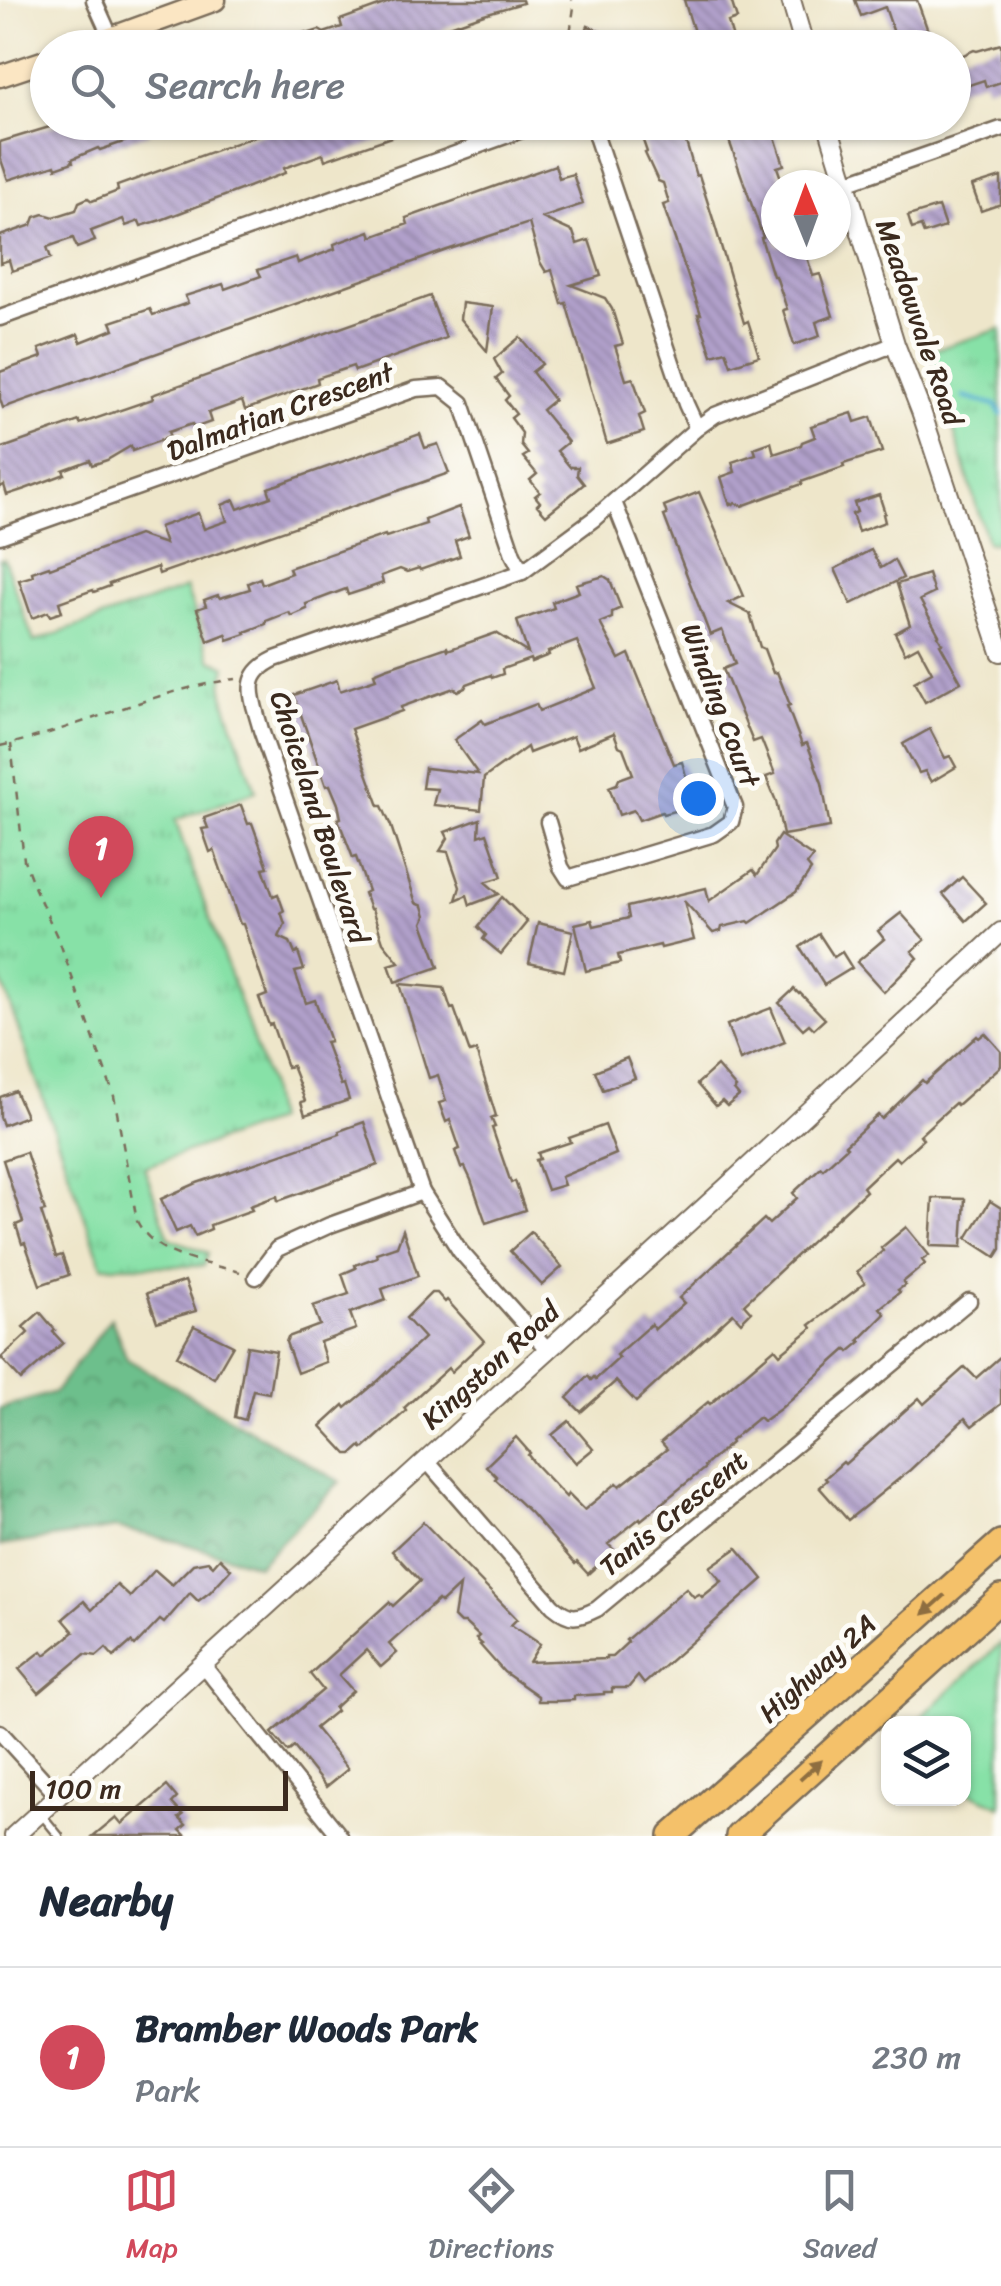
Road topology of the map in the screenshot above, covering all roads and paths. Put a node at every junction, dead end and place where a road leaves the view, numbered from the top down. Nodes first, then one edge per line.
1 (94, 0) edge
2 (215, 0) edge
3 (572, 0) edge
4 (790, 0) edge
5 (107, 30) edge
6 (133, 30) edge
7 (571, 30) edge
8 (799, 30) edge
9 (30, 66) edge
10 (0, 76) edge
11 (1001, 129) edge
12 (971, 139) edge
13 (494, 140) edge
14 (597, 140) edge
15 (833, 140) edge
16 (969, 140) edge
17 (842, 170) edge
18 (851, 181) edge
19 (851, 200) edge
20 (0, 318) edge
21 (894, 344) junction
22 (697, 428) junction
23 (614, 502) junction
24 (0, 536) edge
25 (522, 572) junction
26 (1001, 652) edge
27 (253, 678) junction
28 (11, 744) junction
29 (0, 746) edge
30 (548, 822) dead end
31 (1001, 932) edge
32 (422, 1192) junction
33 (256, 1277) joint
34 (969, 1301) dead end
35 (547, 1349) junction
36 (426, 1460) junction
37 (1001, 1543) edge
38 (1001, 1598) edge
39 (202, 1664) junction
40 (0, 1732) edge
41 (58, 1796) junction
42 (40, 1812) junction
43 (14, 1836) edge
44 (60, 1836) edge
45 (340, 1836) edge
46 (672, 1836) edge
47 (739, 1836) edge

1 - 5 street
2 - 6 main road
3 - 7 path
4 - 8 street
9 - 10 main road
11 - 12 street
13 - 20 street
14 - 22 street
15 - 17 street, Meadowvale Road
16 - 18 street
19 - 21 street, Meadowvale Road
21 - 22 street, Choiceland Boulevard
21 - 26 street, Meadowvale Road
22 - 23 street, Choiceland Boulevard
23 - 25 street, Choiceland Boulevard
23 - 30 street, Winding Court
24 - 25 street, Dalmatian Crescent
25 - 27 street, Choiceland Boulevard
27 - 28 path
27 - 32 street, Choiceland Boulevard
28 - 29 path
28 - 33 path
31 - 35 street, Kingston Road
32 - 33 street
32 - 35 street, Choiceland Boulevard
34 - 36 street, Tanis Crescent
35 - 36 street, Kingston Road
36 - 39 street, Kingston Road
37 -> 46 highway, Highway 2A
47 -> 38 highway
39 - 41 street, Kingston Road
39 - 45 street
40 - 41 street
41 - 42 street, Kingston Road
42 - 43 street, Kingston Road
42 - 44 lane

